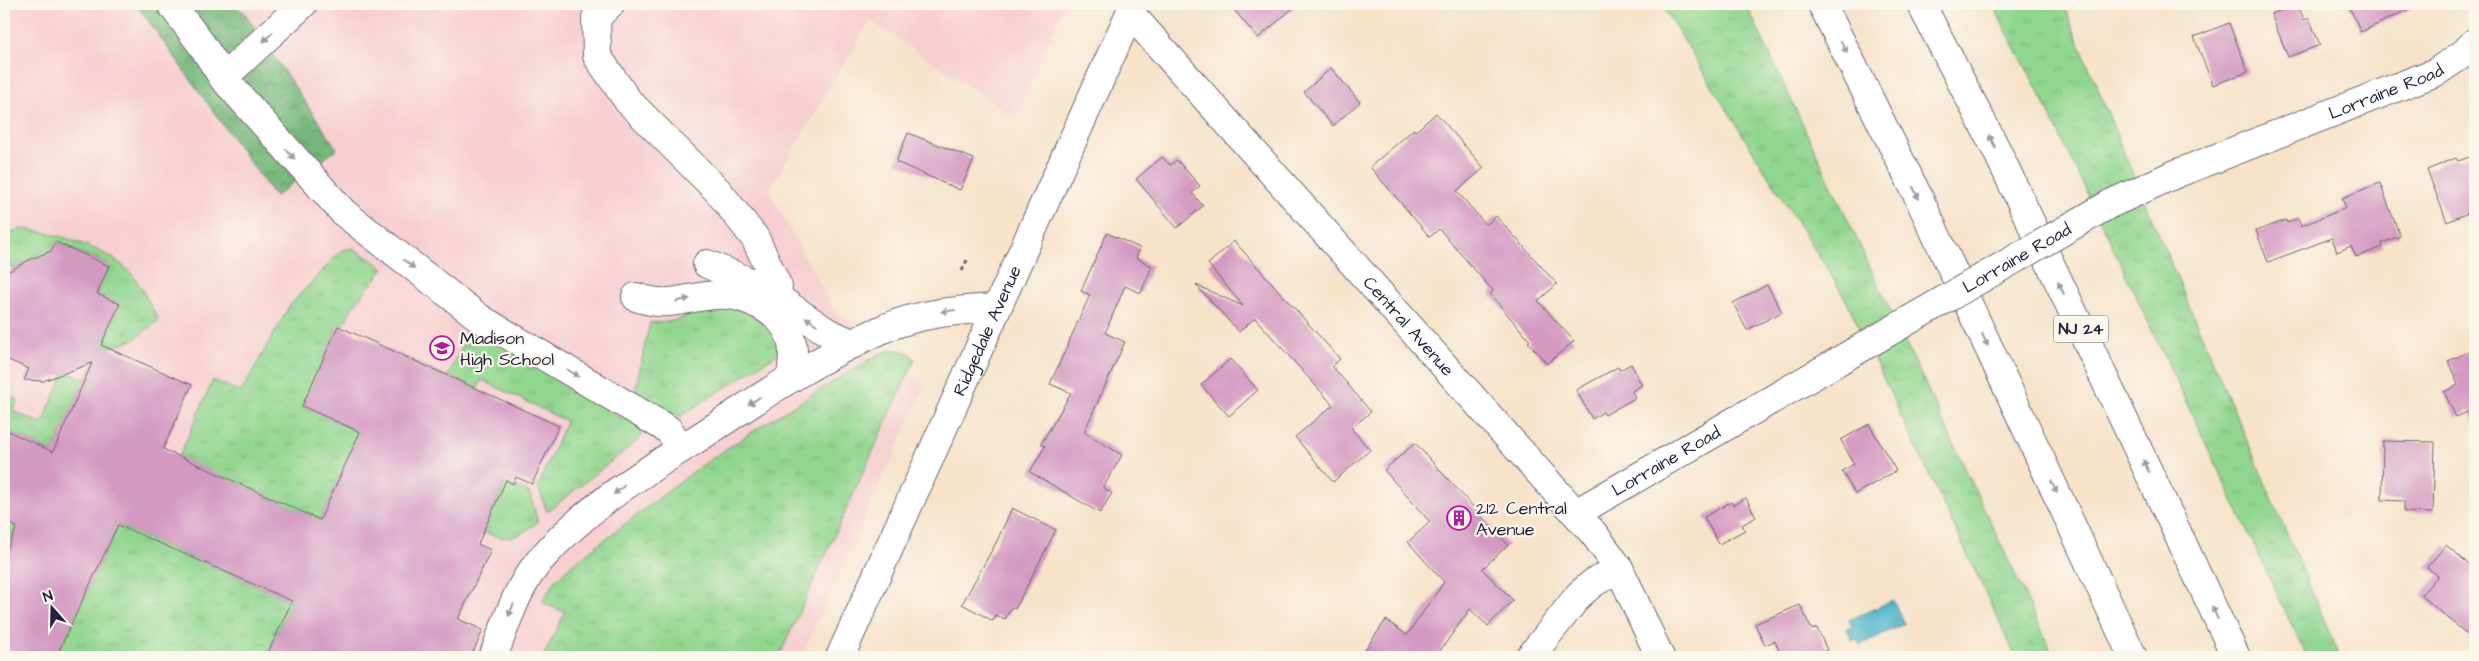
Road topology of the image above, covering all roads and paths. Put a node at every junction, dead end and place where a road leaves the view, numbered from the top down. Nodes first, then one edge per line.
1 (171, 4) edge
2 (303, 4) edge
3 (610, 4) edge
4 (1822, 4) edge
5 (1921, 4) edge
6 (1132, 8) edge
7 (2475, 42) edge
8 (223, 78) junction
9 (967, 260) dead end
10 (708, 264) dead end
11 (962, 271) dead end
12 (775, 296) junction
13 (636, 297) dead end
14 (996, 308) junction
15 (854, 344) junction
16 (790, 378) junction
17 (680, 449) junction
18 (1576, 513) junction
19 (1619, 568) junction
20 (493, 657) edge
21 (840, 657) edge
22 (1530, 657) edge
23 (1660, 657) edge
24 (2133, 657) edge
25 (2236, 657) edge

1 - 8 main road
2 -> 8 main road
3 - 12 main road
4 -> 24 main road
25 -> 5 main road, NJ 24
6 - 14 main road, Ridgedale Avenue
6 - 18 main road, Central Avenue
7 - 18 main road, Lorraine Road, bridge
8 -> 17 main road
9 - 11 path
10 - 12 main road
15 -> 12 main road
13 -> 16 main road
14 -> 15 main road
14 - 21 main road, Ridgedale Avenue
15 - 16 main road
16 -> 17 main road
17 -> 20 main road
18 - 19 main road, Central Avenue
19 - 22 main road
19 - 23 main road, Central Avenue

